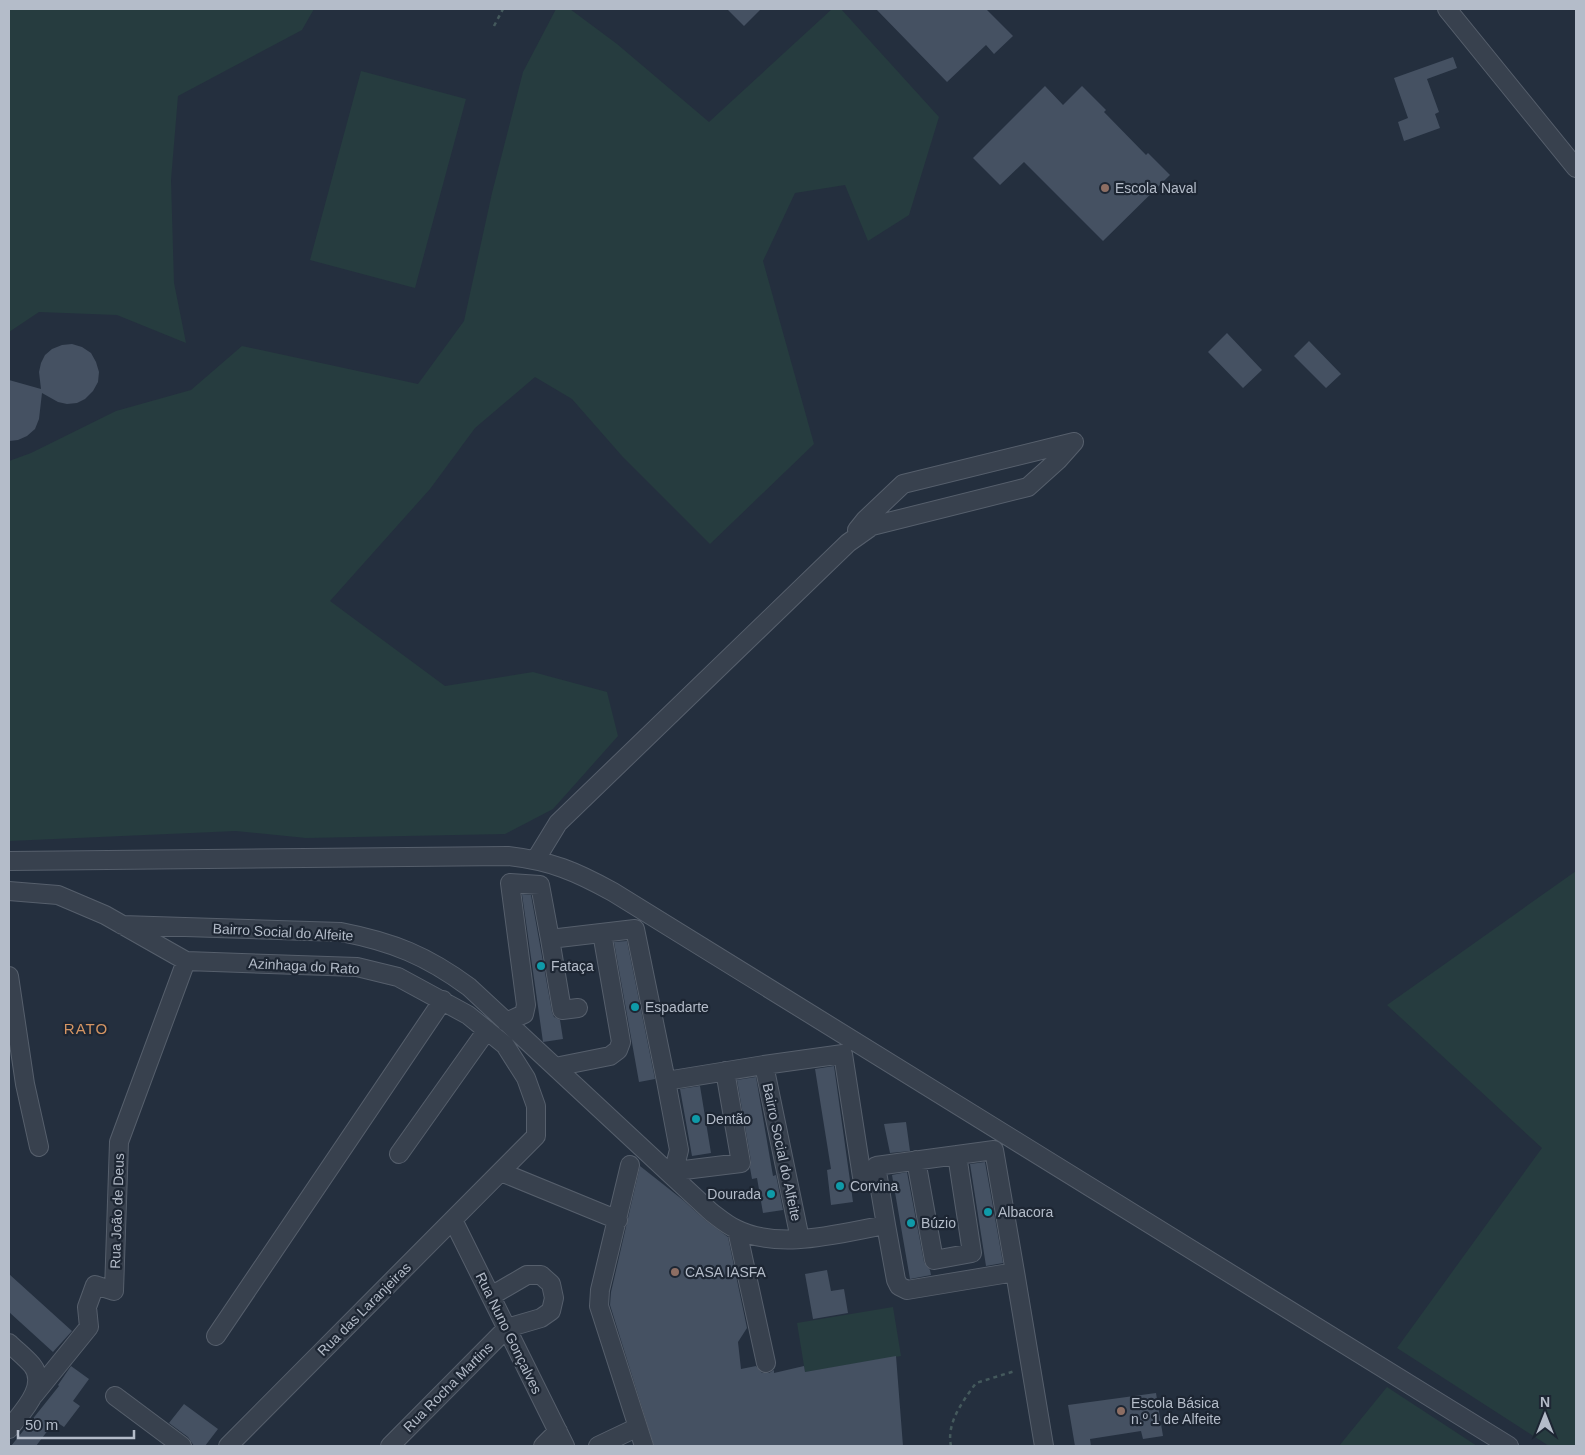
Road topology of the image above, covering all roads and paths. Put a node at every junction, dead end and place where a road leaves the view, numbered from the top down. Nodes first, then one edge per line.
1 (503, 9) edge
2 (1447, 9) edge
3 (494, 26) dead end
4 (1576, 168) edge
5 (848, 542) junction
6 (536, 859) junction
7 (9, 861) edge
8 (9, 891) edge
9 (122, 925) junction
10 (602, 933) junction
11 (550, 940) junction
12 (186, 961) junction
13 (9, 976) edge
14 (443, 1000) junction
15 (578, 1008) dead end
16 (506, 1022) junction
17 (486, 1030) junction
18 (764, 1065) junction
19 (555, 1067) junction
20 (725, 1071) junction
21 (666, 1081) junction
22 (39, 1147) dead end
23 (399, 1154) dead end
24 (957, 1155) junction
25 (916, 1160) junction
26 (630, 1165) dead end
27 (501, 1172) junction
28 (668, 1172) junction
29 (862, 1177) dead end
30 (453, 1220) junction
31 (618, 1220) junction
32 (886, 1225) junction
33 (737, 1230) junction
34 (800, 1239) junction
35 (1015, 1272) junction
36 (491, 1296) junction
37 (507, 1328) junction
38 (216, 1336) dead end
39 (9, 1343) edge
40 (766, 1363) dead end
41 (1031, 1367) junction
42 (34, 1395) junction
43 (115, 1396) dead end
44 (638, 1427) junction
45 (9, 1429) edge
46 (562, 1439) edge
47 (182, 1446) edge
48 (228, 1446) edge
49 (390, 1446) edge
50 (543, 1446) edge
51 (598, 1446) edge
52 (644, 1446) edge
53 (951, 1446) edge
54 (1044, 1446) edge
55 (1509, 1446) edge

1 - 3 path
2 - 4 street
5 - 5 street
5 - 6 street
6 - 7 street
6 - 55 street
8 - 9 street, Azinhaga do Rato
9 - 12 street, Azinhaga do Rato
9 - 16 street, Bairro Social do Alfeite
10 - 11 street
10 - 19 street
10 - 21 street
11 - 15 street
11 - 16 street
12 - 14 street, Azinhaga do Rato
12 - 42 street, Rua João de Deus
13 - 22 street
14 - 17 street, Azinhaga do Rato
14 - 38 street
16 - 19 street, Bairro Social do Alfeite
17 - 23 street
17 - 27 street, Azinhaga do Rato
18 - 20 street, Bairro Social do Alfeite
18 - 29 street, Bairro Social do Alfeite
18 - 34 street, Bairro Social do Alfeite
19 - 28 street, Bairro Social do Alfeite
20 - 21 street, Bairro Social do Alfeite
20 - 28 street
21 - 28 street
24 - 25 street
24 - 25 street
24 - 35 street
25 - 32 street
26 - 31 street
27 - 30 street, Rua das Laranjeiras
27 - 31 street
28 - 33 street, Bairro Social do Alfeite
30 - 36 street, Rua Nuno Gonçalves
30 - 48 street, Rua das Laranjeiras
31 - 44 street
32 - 34 street, Bairro Social do Alfeite
32 - 35 street
33 - 34 street, Bairro Social do Alfeite
33 - 40 street
35 - 41 street
36 - 37 street, Rua Nuno Gonçalves
36 - 37 street
37 - 46 street, Rua Nuno Gonçalves
37 - 49 street, Rua Rocha Martins
39 - 42 street
41 - 53 path
41 - 54 street
42 - 45 street
43 - 47 street
44 - 51 street
44 - 52 street
46 - 50 street

